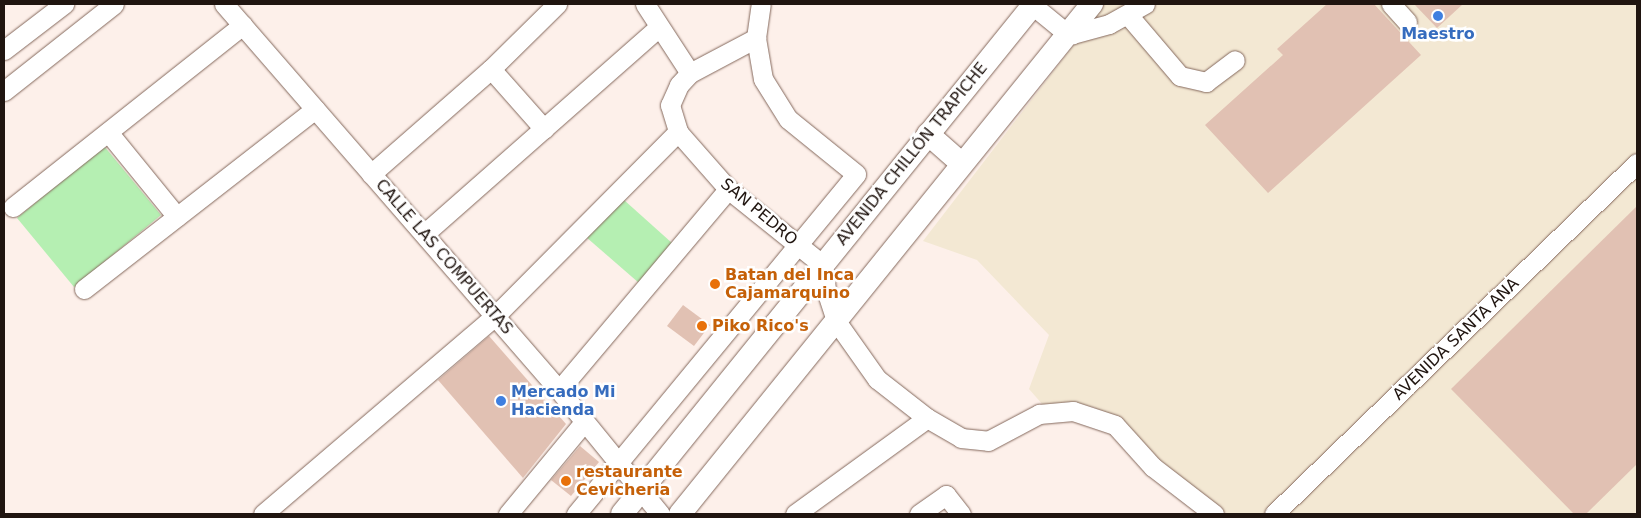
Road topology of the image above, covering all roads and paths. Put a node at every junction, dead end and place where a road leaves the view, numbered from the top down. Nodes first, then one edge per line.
1 (64, 4) edge
2 (114, 4) edge
3 (224, 4) edge
4 (557, 4) edge
5 (645, 4) edge
6 (761, 4) edge
7 (1032, 4) edge
8 (1092, 4) edge
9 (1145, 4) edge
10 (1391, 4) edge
11 (1128, 14) junction
12 (1407, 22) dead end
13 (243, 25) junction
14 (659, 27) junction
15 (1068, 33) junction
16 (756, 38) junction
17 (4, 50) edge
18 (1235, 60) dead end
19 (491, 69) junction
20 (690, 73) junction
21 (4, 91) edge
22 (315, 109) junction
23 (544, 129) junction
24 (108, 132) junction
25 (678, 132) junction
26 (928, 134) junction
27 (1637, 163) edge
28 (962, 164) junction
29 (371, 174) junction
30 (728, 189) junction
31 (13, 207) dead end
32 (177, 216) junction
33 (424, 234) junction
34 (799, 245) junction
35 (823, 265) junction
36 (84, 289) dead end
37 (495, 316) junction
38 (836, 321) junction
39 (559, 390) junction
40 (927, 418) junction
41 (584, 422) junction
42 (618, 462) junction
43 (640, 491) junction
44 (263, 514) edge
45 (508, 514) edge
46 (576, 514) edge
47 (622, 514) edge
48 (660, 514) edge
49 (680, 514) edge
50 (796, 514) edge
51 (920, 514) edge
52 (961, 514) edge
53 (1214, 514) edge
54 (1274, 514) edge

1 - 17 street
2 - 21 street
3 - 13 street, CALLE LAS COMPUERTAS
4 - 19 street
5 - 14 street
6 - 16 street
7 - 15 street
7 - 26 main road, AVENIDA CHILLÓN TRAPICHE
8 - 15 main road
9 - 11 street
10 - 12 street
11 - 15 street
11 - 18 street
13 - 22 street, CALLE LAS COMPUERTAS
13 - 24 street
14 - 20 street
14 - 23 street
15 - 28 main road
16 - 20 street
16 - 34 street
19 - 23 street
19 - 29 street
20 - 25 street, SAN PEDRO
22 - 29 street, CALLE LAS COMPUERTAS
22 - 32 street
23 - 33 street
24 - 31 street
24 - 32 street
25 - 30 street, SAN PEDRO
25 - 37 street
26 - 28 main road
26 - 35 main road, AVENIDA CHILLÓN TRAPICHE
27 - 54 street, AVENIDA SANTA ANA
28 - 38 main road
29 - 33 street, CALLE LAS COMPUERTAS
30 - 34 street, SAN PEDRO
30 - 39 street
32 - 36 street
33 - 37 street, CALLE LAS COMPUERTAS
34 - 35 street, SAN PEDRO
34 - 42 street
35 - 38 street
35 - 43 main road, AVENIDA CHILLÓN TRAPICHE
37 - 39 street, CALLE LAS COMPUERTAS
37 - 44 street
38 - 40 street
38 - 49 main road
39 - 41 street, CALLE LAS COMPUERTAS
40 - 50 street
40 - 53 street
41 - 42 street, CALLE LAS COMPUERTAS
41 - 45 street
42 - 43 street, CALLE LAS COMPUERTAS
42 - 46 street
43 - 47 main road, AVENIDA CHILLÓN TRAPICHE
43 - 48 street, CALLE LAS COMPUERTAS
51 - 52 street

